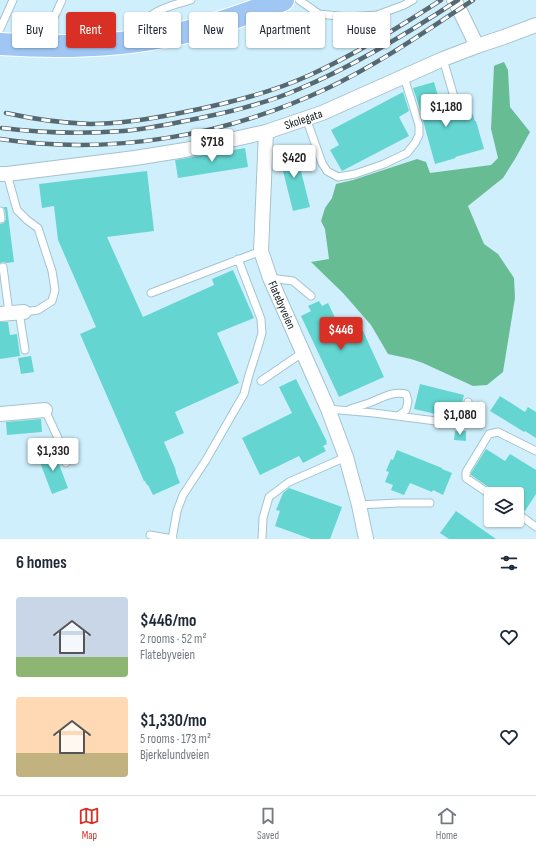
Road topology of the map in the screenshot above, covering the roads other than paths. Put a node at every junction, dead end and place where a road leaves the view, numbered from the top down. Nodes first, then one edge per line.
1 (13, 0) edge
2 (62, 0) edge
3 (191, 0) edge
4 (283, 0) edge
5 (299, 0) edge
6 (413, 0) edge
7 (454, 0) edge
8 (175, 2) edge
9 (57, 12) edge
10 (155, 12) edge
11 (536, 25) edge
12 (0, 29) edge
13 (181, 33) edge
14 (124, 43) edge
15 (0, 44) edge
16 (12, 45) edge
17 (58, 46) edge
18 (477, 46) junction
19 (443, 59) junction
20 (404, 77) junction
21 (459, 114) dead end
22 (306, 118) junction
23 (266, 132) junction
24 (4, 174) edge
25 (0, 211) edge
26 (1, 219) dead end
27 (261, 251) junction
28 (238, 259) junction
29 (3, 267) dead end
30 (270, 278) junction
31 (151, 292) dead end
32 (311, 296) dead end
33 (13, 313) edge
34 (25, 350) dead end
35 (302, 353) junction
36 (261, 381) dead end
37 (468, 402) dead end
38 (328, 409) junction
39 (45, 410) joint
40 (346, 411) junction
41 (0, 414) edge
42 (398, 416) junction
43 (536, 451) edge
44 (346, 458) junction
45 (66, 463) dead end
46 (484, 490) edge
47 (430, 503) dead end
48 (359, 505) junction
49 (524, 518) edge
50 (536, 527) edge
51 (150, 535) dead end
52 (172, 539) edge
53 (262, 539) edge
54 (366, 539) edge

1 - 12 lane
2 - 9 lane
3 - 8 lane
4 - 13 main road
5 - 6 lane
7 - 18 street
8 - 10 lane
11 - 18 street, Skolegata
14 - 17 main road
15 - 16 main road
18 - 19 street, Skolegata
19 - 20 street, Skolegata
19 - 21 lane
20 - 22 street, Skolegata
20 - 22 lane
22 - 23 street, Skolegata
23 - 24 street, Skolegata
23 - 27 street, Flatebyveien
24 - 33 lane
25 - 26 lane
27 - 28 lane
27 - 30 street, Flatebyveien
28 - 31 lane
28 - 52 lane
29 - 33 lane
30 - 32 lane
30 - 35 street, Flatebyveien
33 - 34 lane
35 - 36 lane
35 - 38 street, Flatebyveien
37 - 42 lane
38 - 40 lane
38 - 44 street, Flatebyveien
39 - 41 street
39 - 45 lane
40 - 42 lane
40 - 42 lane
43 - 46 lane
44 - 48 street, Flatebyveien
44 - 53 lane
47 - 48 lane
48 - 54 street, Flatebyveien
49 - 50 lane
51 - 52 lane

